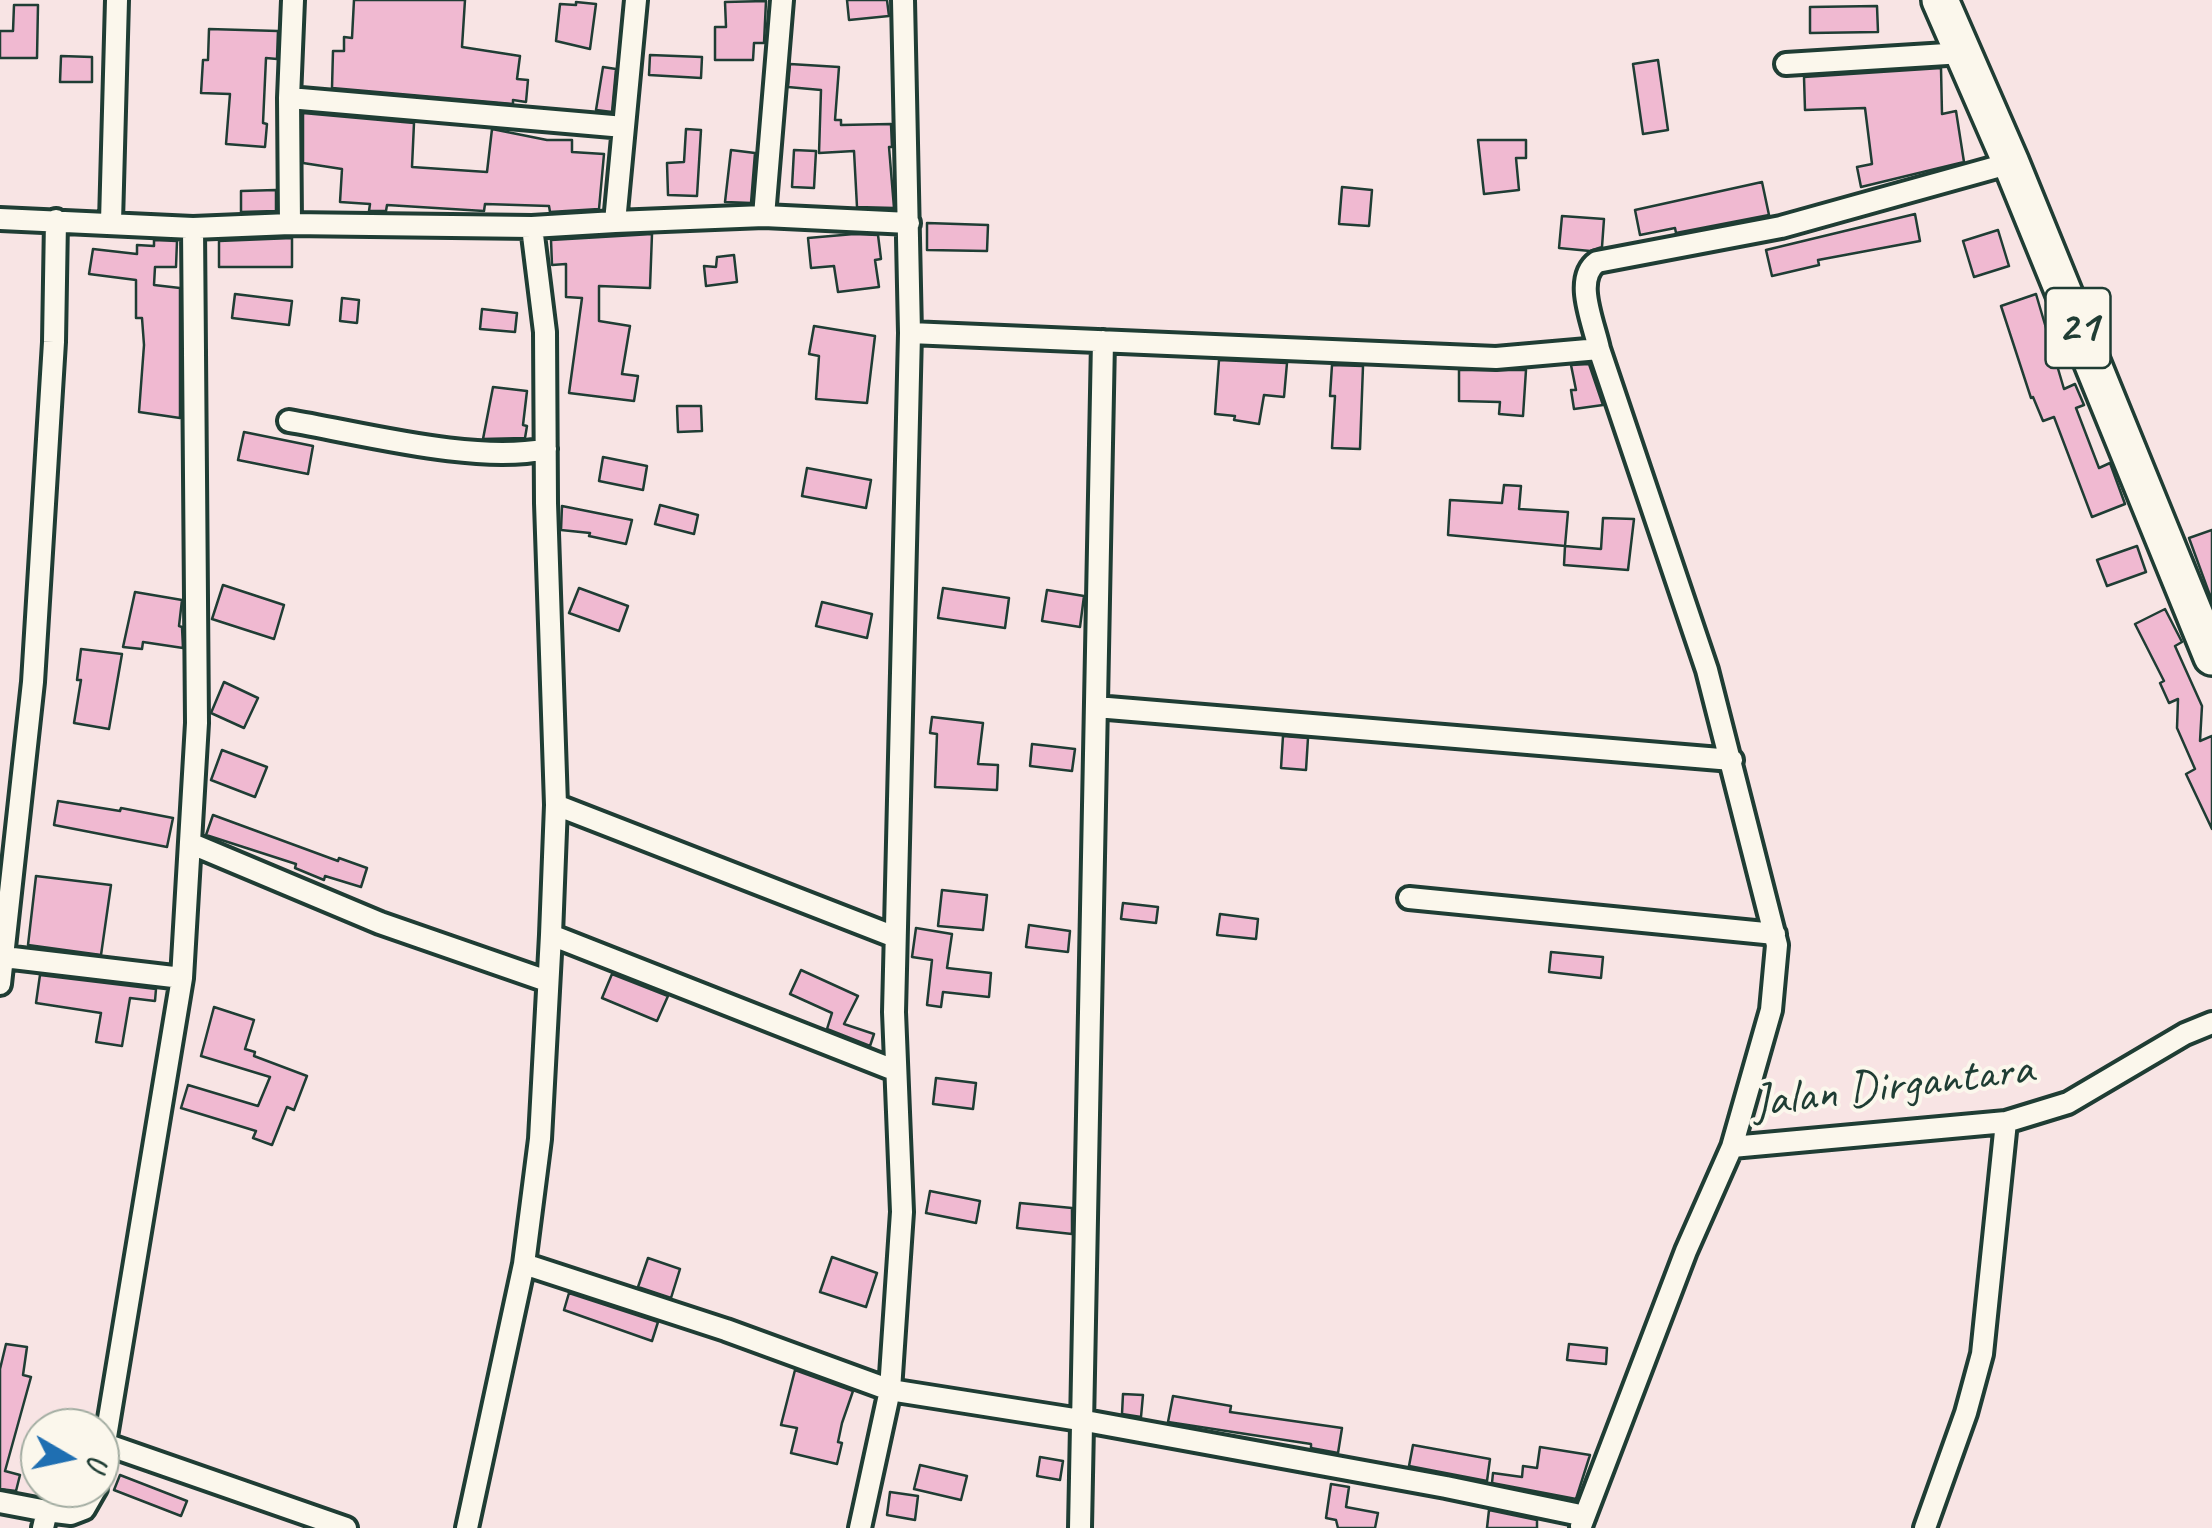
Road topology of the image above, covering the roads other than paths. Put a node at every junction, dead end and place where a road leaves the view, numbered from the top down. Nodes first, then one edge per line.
1 (116, 0) edge
2 (293, 0) edge
3 (636, 0) edge
4 (782, 0) edge
5 (903, 0) edge
6 (1940, 0) edge
7 (1964, 53) junction
8 (1786, 64) dead end
9 (289, 98) junction
10 (624, 127) junction
11 (2011, 163) junction
12 (764, 216) junction
13 (0, 218) edge
14 (56, 220) junction
15 (110, 222) junction
16 (615, 222) junction
17 (909, 223) junction
18 (290, 224) junction
19 (532, 226) junction
20 (193, 228) junction
21 (910, 332) junction
22 (1103, 341) junction
23 (1599, 349) junction
24 (288, 420) dead end
25 (546, 449) junction
26 (2212, 657) edge
27 (1096, 707) junction
28 (1732, 760) junction
29 (556, 804) junction
30 (192, 844) junction
31 (1409, 898) dead end
32 (1775, 934) junction
33 (551, 935) junction
34 (895, 936) junction
35 (4, 957) junction
36 (182, 978) junction
37 (547, 981) junction
38 (0, 984) edge
39 (2212, 1023) edge
40 (894, 1070) junction
41 (2006, 1122) junction
42 (1732, 1147) junction
43 (524, 1264) junction
44 (890, 1390) junction
45 (111, 1408) edge
46 (1080, 1420) junction
47 (120, 1449) edge
48 (0, 1502) edge
49 (85, 1508) edge
50 (45, 1520) edge
51 (1583, 1522) edge
52 (346, 1528) edge
53 (467, 1528) edge
54 (860, 1528) edge
55 (1080, 1528) edge
56 (1924, 1528) edge

1 - 15 street
2 - 9 street
3 - 10 street
4 - 12 street
5 - 17 street
6 - 7 highway, 21
7 - 8 street
7 - 11 highway, 21
9 - 10 street
9 - 18 street
10 - 16 street
11 - 23 street
11 - 26 highway, 21
12 - 16 street
12 - 17 street
13 - 14 street
14 - 15 street
14 - 35 street
15 - 20 street
16 - 19 street
17 - 21 street
18 - 19 street
18 - 20 street
19 - 25 street
20 - 30 street
21 - 22 street
21 - 34 street
22 - 23 street
22 - 27 street
23 - 28 street
24 - 25 street
25 - 29 street
27 - 28 street
27 - 46 street
28 - 32 street
29 - 33 street
29 - 34 street
30 - 36 street
30 - 37 street
31 - 32 street
32 - 42 street
33 - 37 street
33 - 40 street
34 - 40 street
35 - 36 street
35 - 38 street
36 - 45 street
37 - 43 street
39 - 41 street, Jalan Dirgantara
40 - 44 street
41 - 42 street, Jalan Dirgantara
41 - 56 street
42 - 51 street, Jalan Dirgantara
43 - 44 street
43 - 53 street
44 - 46 street
44 - 54 street
46 - 51 street
46 - 55 street
47 - 52 street
48 - 50 street
49 - 50 street

